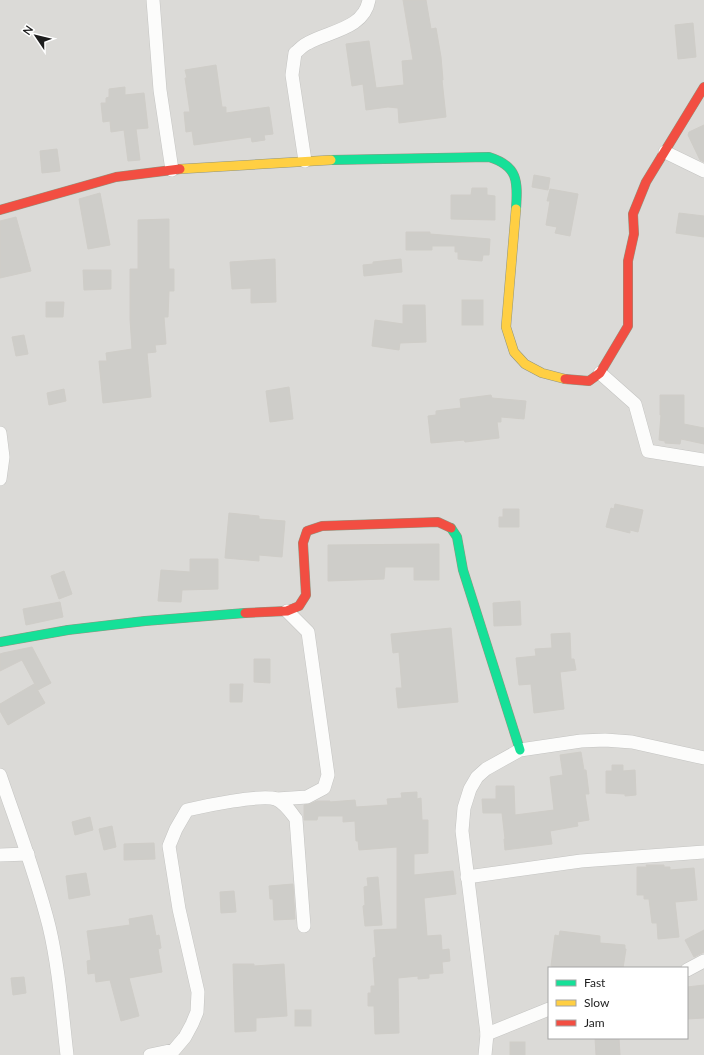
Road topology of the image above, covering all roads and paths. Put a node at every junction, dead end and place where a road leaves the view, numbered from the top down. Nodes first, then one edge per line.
1 (153, 0) edge
2 (369, 0) edge
3 (704, 87) edge
4 (665, 152) junction
5 (305, 161) junction
6 (172, 170) junction
7 (704, 171) edge
8 (0, 210) edge
9 (600, 373) junction
10 (0, 433) edge
11 (704, 460) edge
12 (0, 479) edge
13 (287, 611) junction
14 (0, 642) edge
15 (520, 750) junction
16 (704, 758) edge
17 (0, 775) edge
18 (277, 800) junction
19 (704, 852) edge
20 (28, 854) junction
21 (0, 855) edge
22 (467, 877) junction
23 (304, 926) dead end
24 (704, 961) edge
25 (688, 969) edge
26 (548, 1009) edge
27 (487, 1034) junction
28 (67, 1055) edge
29 (150, 1055) edge
30 (485, 1055) edge

1 - 6 street
2 - 5 street
3 - 4 street
4 - 7 street
4 - 9 street
5 - 6 street
5 - 9 street
6 - 8 street
9 - 11 street
10 - 12 street
13 - 14 street
13 - 15 street
13 - 18 street
15 - 16 street
15 - 22 street
17 - 20 street
18 - 23 street
18 - 29 street
19 - 22 street
20 - 21 street
20 - 28 street
22 - 27 street
24 - 25 street
26 - 27 street
27 - 30 street

